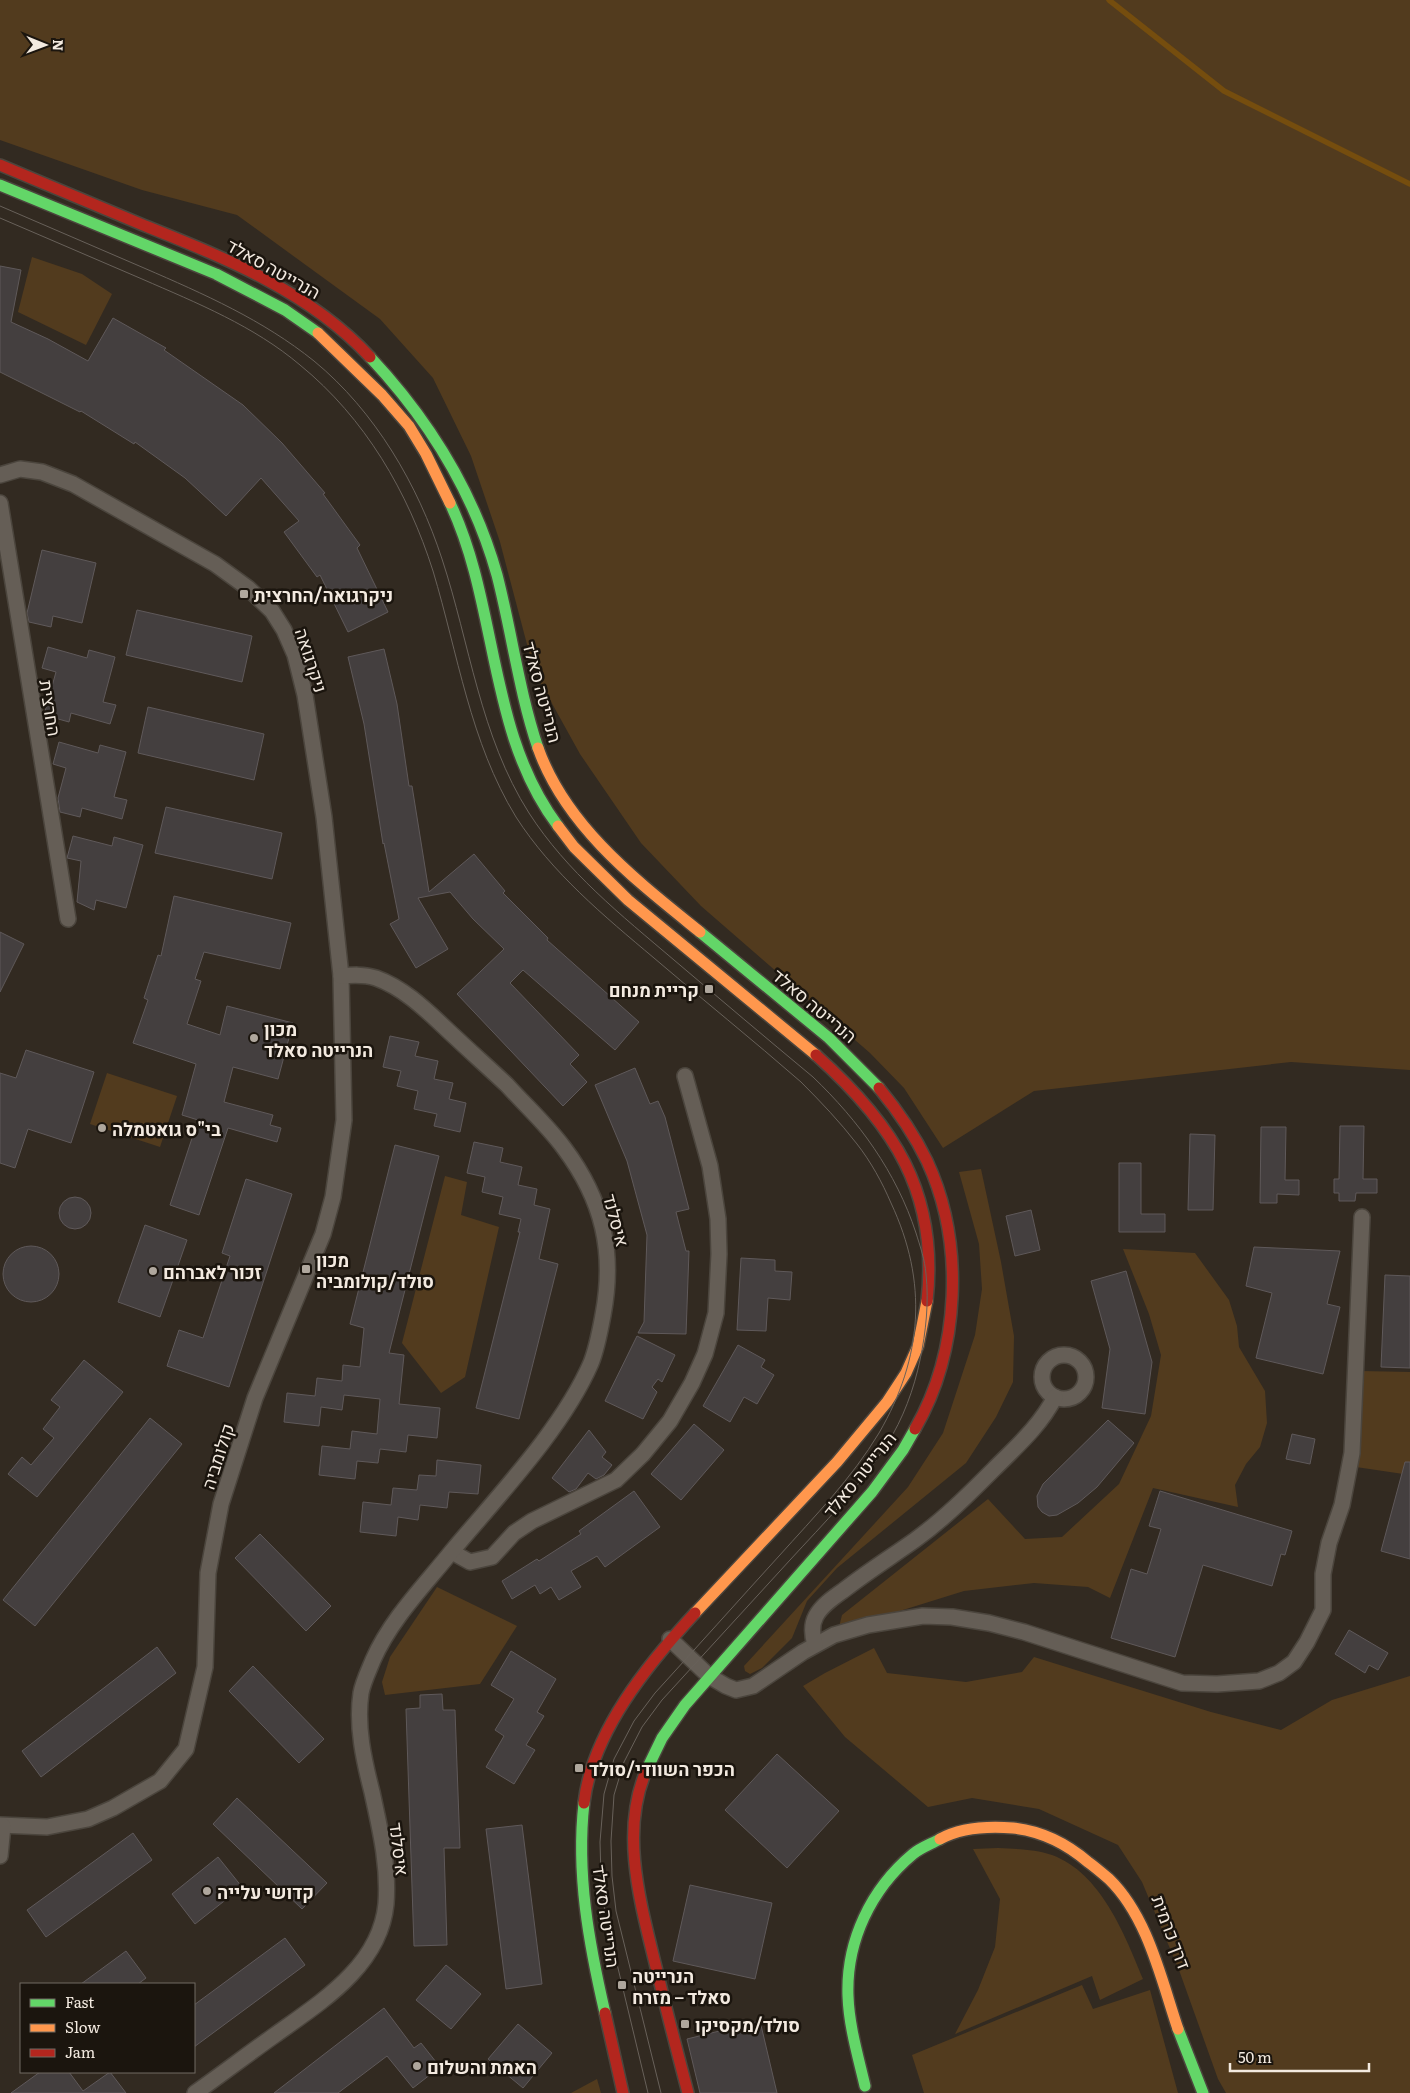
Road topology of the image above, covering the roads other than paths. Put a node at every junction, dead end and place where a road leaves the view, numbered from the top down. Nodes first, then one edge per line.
1 (0, 165) edge
2 (0, 185) edge
3 (0, 475) edge
4 (0, 503) edge
5 (68, 919) dead end
6 (340, 976) junction
7 (685, 1076) dead end
8 (1362, 1217) dead end
9 (1055, 1397) dead end
10 (452, 1552) junction
11 (670, 1640) junction
12 (815, 1645) junction
13 (709, 1676) junction
14 (2, 1825) edge
15 (0, 1856) edge
16 (1161, 1941) dead end
17 (839, 2021) dead end
18 (1183, 2042) junction
19 (867, 2089) edge
20 (195, 2093) edge
21 (623, 2093) edge
22 (688, 2093) edge
23 (1203, 2093) edge

1 - 13 main road, הנרייטה סאלד
2 - 11 main road, הנרייטה סאלד
3 - 6 street, ניקרגואה
4 - 5 street, החרצית
6 - 10 street, איסלנד
6 - 14 street, קולומביה
7 - 10 street
8 - 12 street
9 - 12 street
10 - 20 street, איסלנד
11 - 13 street
11 - 21 main road, הנרייטה סאלד
12 - 13 street
13 - 22 main road, הנרייטה סאלד
14 - 15 street
16 - 18 main road, דרך כרמית
17 - 19 main road, דרך כרמית
18 - 19 main road, דרך כרמית
18 - 23 main road, דרך כרמית

